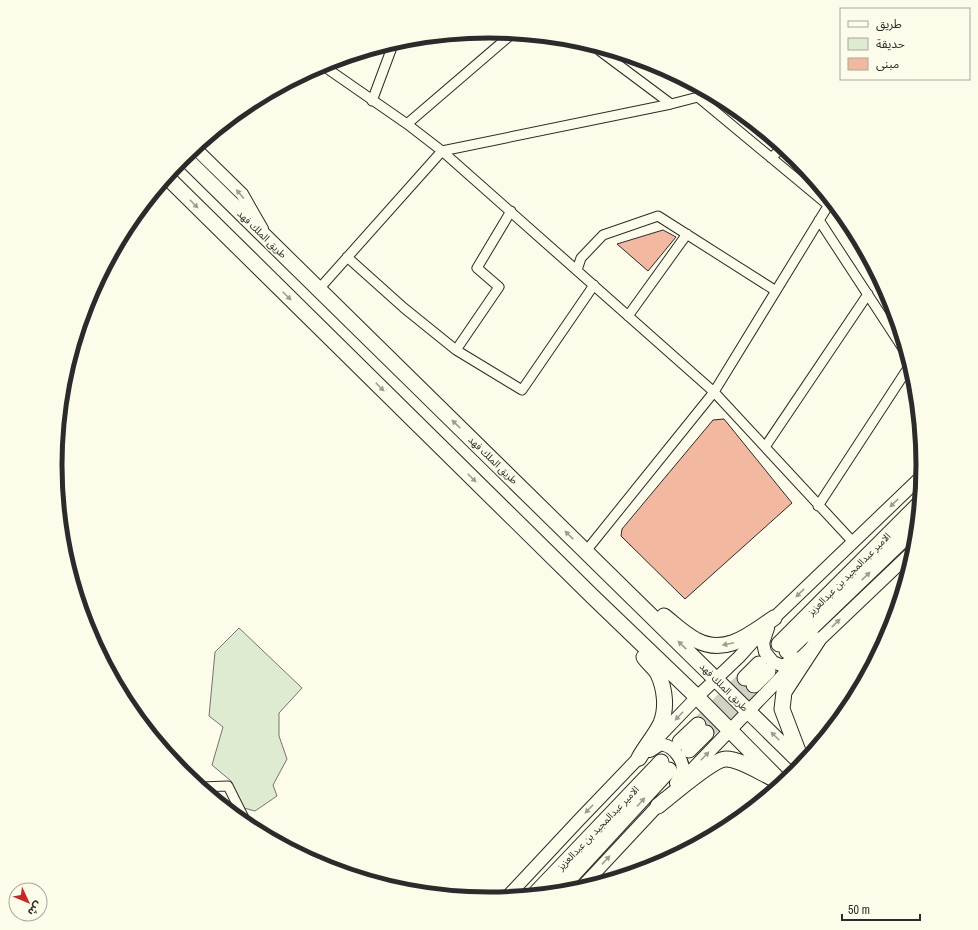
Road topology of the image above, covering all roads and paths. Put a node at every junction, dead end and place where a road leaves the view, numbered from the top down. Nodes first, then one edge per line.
1 (506, 39) edge
2 (391, 50) edge
3 (610, 56) edge
4 (329, 70) edge
5 (703, 96) edge
6 (698, 97) junction
7 (372, 101) junction
8 (671, 104) junction
9 (407, 124) junction
10 (442, 151) junction
11 (778, 151) edge
12 (199, 152) edge
13 (771, 158) junction
14 (189, 162) edge
15 (170, 180) edge
16 (820, 196) edge
17 (828, 206) edge
18 (510, 211) junction
19 (819, 220) junction
20 (687, 234) junction
21 (267, 239) junction
22 (347, 257) junction
23 (576, 270) junction
24 (594, 285) junction
25 (318, 289) junction
26 (776, 291) junction
27 (868, 294) junction
28 (628, 316) junction
29 (896, 337) edge
30 (456, 350) junction
31 (905, 372) edge
32 (714, 392) junction
33 (765, 447) junction
34 (915, 482) edge
35 (818, 506) junction
36 (913, 510) edge
37 (910, 532) edge
38 (853, 542) junction
39 (586, 551) junction
40 (906, 557) edge
41 (612, 577) junction
42 (592, 596) junction
43 (774, 618) junction
44 (816, 642) junction
45 (764, 667) dead end
46 (716, 679) junction
47 (749, 682) tunnel mouth
48 (697, 697) junction
49 (748, 711) junction
50 (702, 729) tunnel mouth
51 (730, 730) junction
52 (685, 746) dead end
53 (800, 757) edge
54 (639, 758) junction
55 (798, 759) edge
56 (778, 779) edge
57 (777, 781) edge
58 (208, 787) edge
59 (670, 793) junction
60 (658, 806) junction
61 (241, 813) edge
62 (589, 880) edge
63 (564, 885) edge
64 (541, 888) edge
65 (513, 891) edge

1 - 9 street
2 - 7 street
3 - 8 street
4 - 7 street
5 - 6 street
6 - 8 street
6 - 13 street
7 - 9 street
8 - 10 street
9 - 10 street
10 - 18 street
10 - 22 street
11 - 13 street
21 -> 12 street
13 - 16 street
14 - 21 main road, طريق الملك فهد
15 -> 42 main road
17 - 19 street
18 - 23 street
18 - 30 street
19 - 26 street
19 - 27 street
20 - 23 street
20 - 26 street
20 - 28 street
21 - 25 main road, طريق الملك فهد
22 - 25 street
22 - 30 street
23 - 24 street
24 - 28 street
24 - 30 street
39 -> 25 main road, طريق الملك فهد
26 - 32 street
27 - 29 street
27 - 33 street
28 - 32 street
31 - 35 street
32 - 33 street
32 - 39 street
33 - 35 street
34 -> 38 street
35 - 38 street
36 -> 37 main road, الامير عبدالمجيد بن عبدالعزيز
38 -> 43 street
39 - 41 main road, طريق الملك فهد
44 -> 40 street
43 -> 41 main road
46 -> 41 main road, طريق الملك فهد
42 - 48 main road
42 - 54 main road
43 - 44 street
43 - 46 street
44 - 49 street
44 - 53 main road
45 - 47 main road
46 - 48 street
46 - 49 main road, طريق الملك فهد
48 - 51 main road
48 -> 54 street
49 - 51 street
55 -> 49 main road, طريق الملك فهد
50 - 52 main road
51 - 56 main road
59 -> 51 street
54 - 59 street
54 -> 65 street
57 - 60 main road
58 - 61 street
59 - 60 street
62 -> 60 street
63 -> 64 main road, الامير عبدالمجيد بن عبدالعزيز

